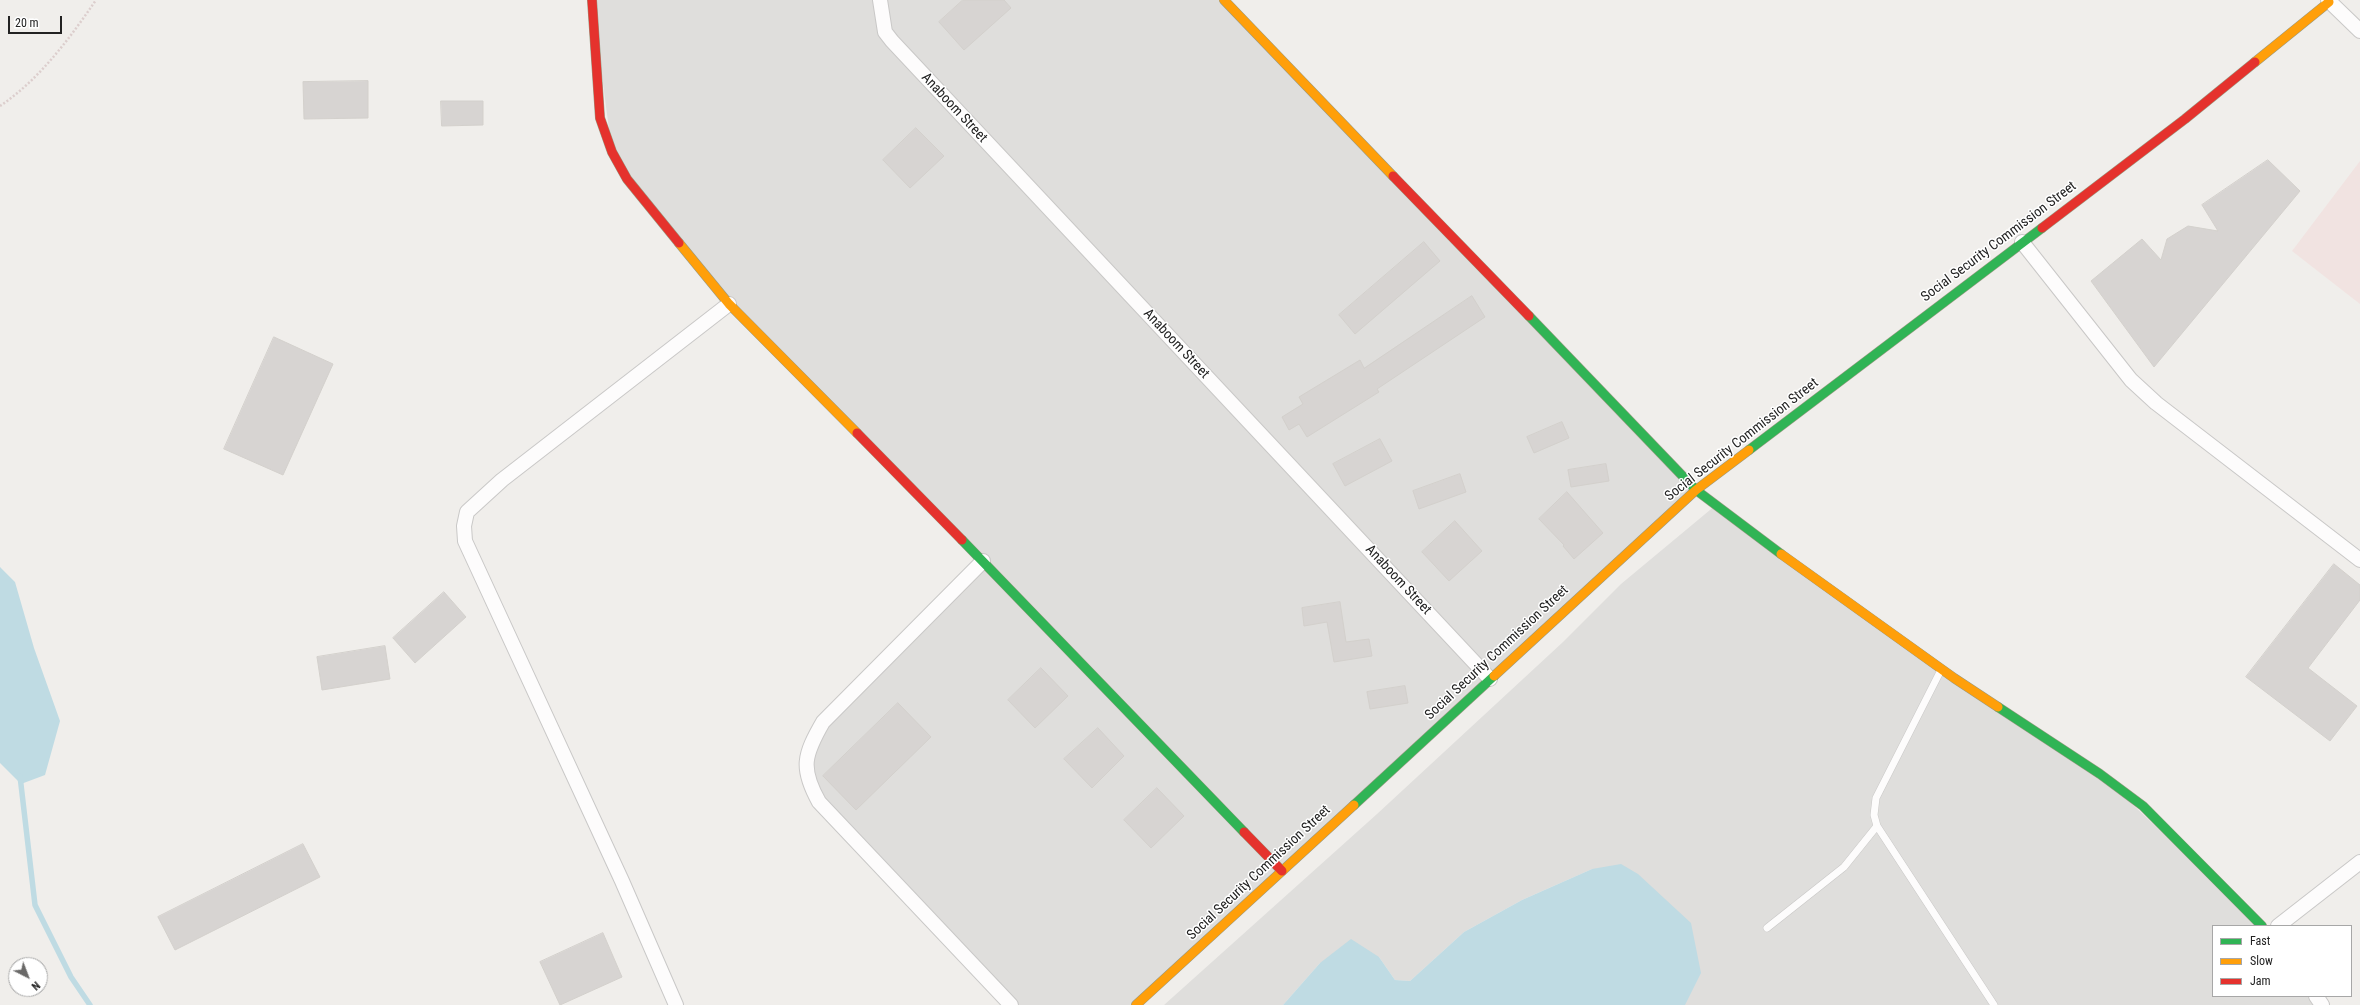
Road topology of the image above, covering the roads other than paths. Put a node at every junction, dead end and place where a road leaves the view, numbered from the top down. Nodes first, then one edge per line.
1 (592, 0) edge
2 (880, 0) edge
3 (1224, 0) edge
4 (2328, 1) edge
5 (2360, 31) edge
6 (2022, 242) junction
7 (729, 304) junction
8 (1696, 490) junction
9 (2360, 560) edge
10 (983, 561) junction
11 (1941, 669) junction
12 (1490, 678) junction
13 (1877, 826) junction
14 (2360, 862) edge
15 (1282, 871) junction
16 (2261, 925) edge
17 (2279, 925) edge
18 (1767, 928) dead end
19 (676, 1005) edge
20 (1011, 1005) edge
21 (1136, 1005) edge
22 (1994, 1005) edge

1 - 7 street
2 - 12 street, Anaboom Street
3 - 8 street
4 - 5 street
4 - 6 street, Social Security Commission Street
6 - 8 street, Social Security Commission Street
6 - 9 street
7 - 10 street
7 - 19 street
8 - 11 street
8 - 12 street, Social Security Commission Street
10 - 15 street
10 - 20 street
11 - 13 lane
11 - 16 street
12 - 15 street, Social Security Commission Street
13 - 18 lane
13 - 22 lane
14 - 17 street
15 - 21 street, Social Security Commission Street

